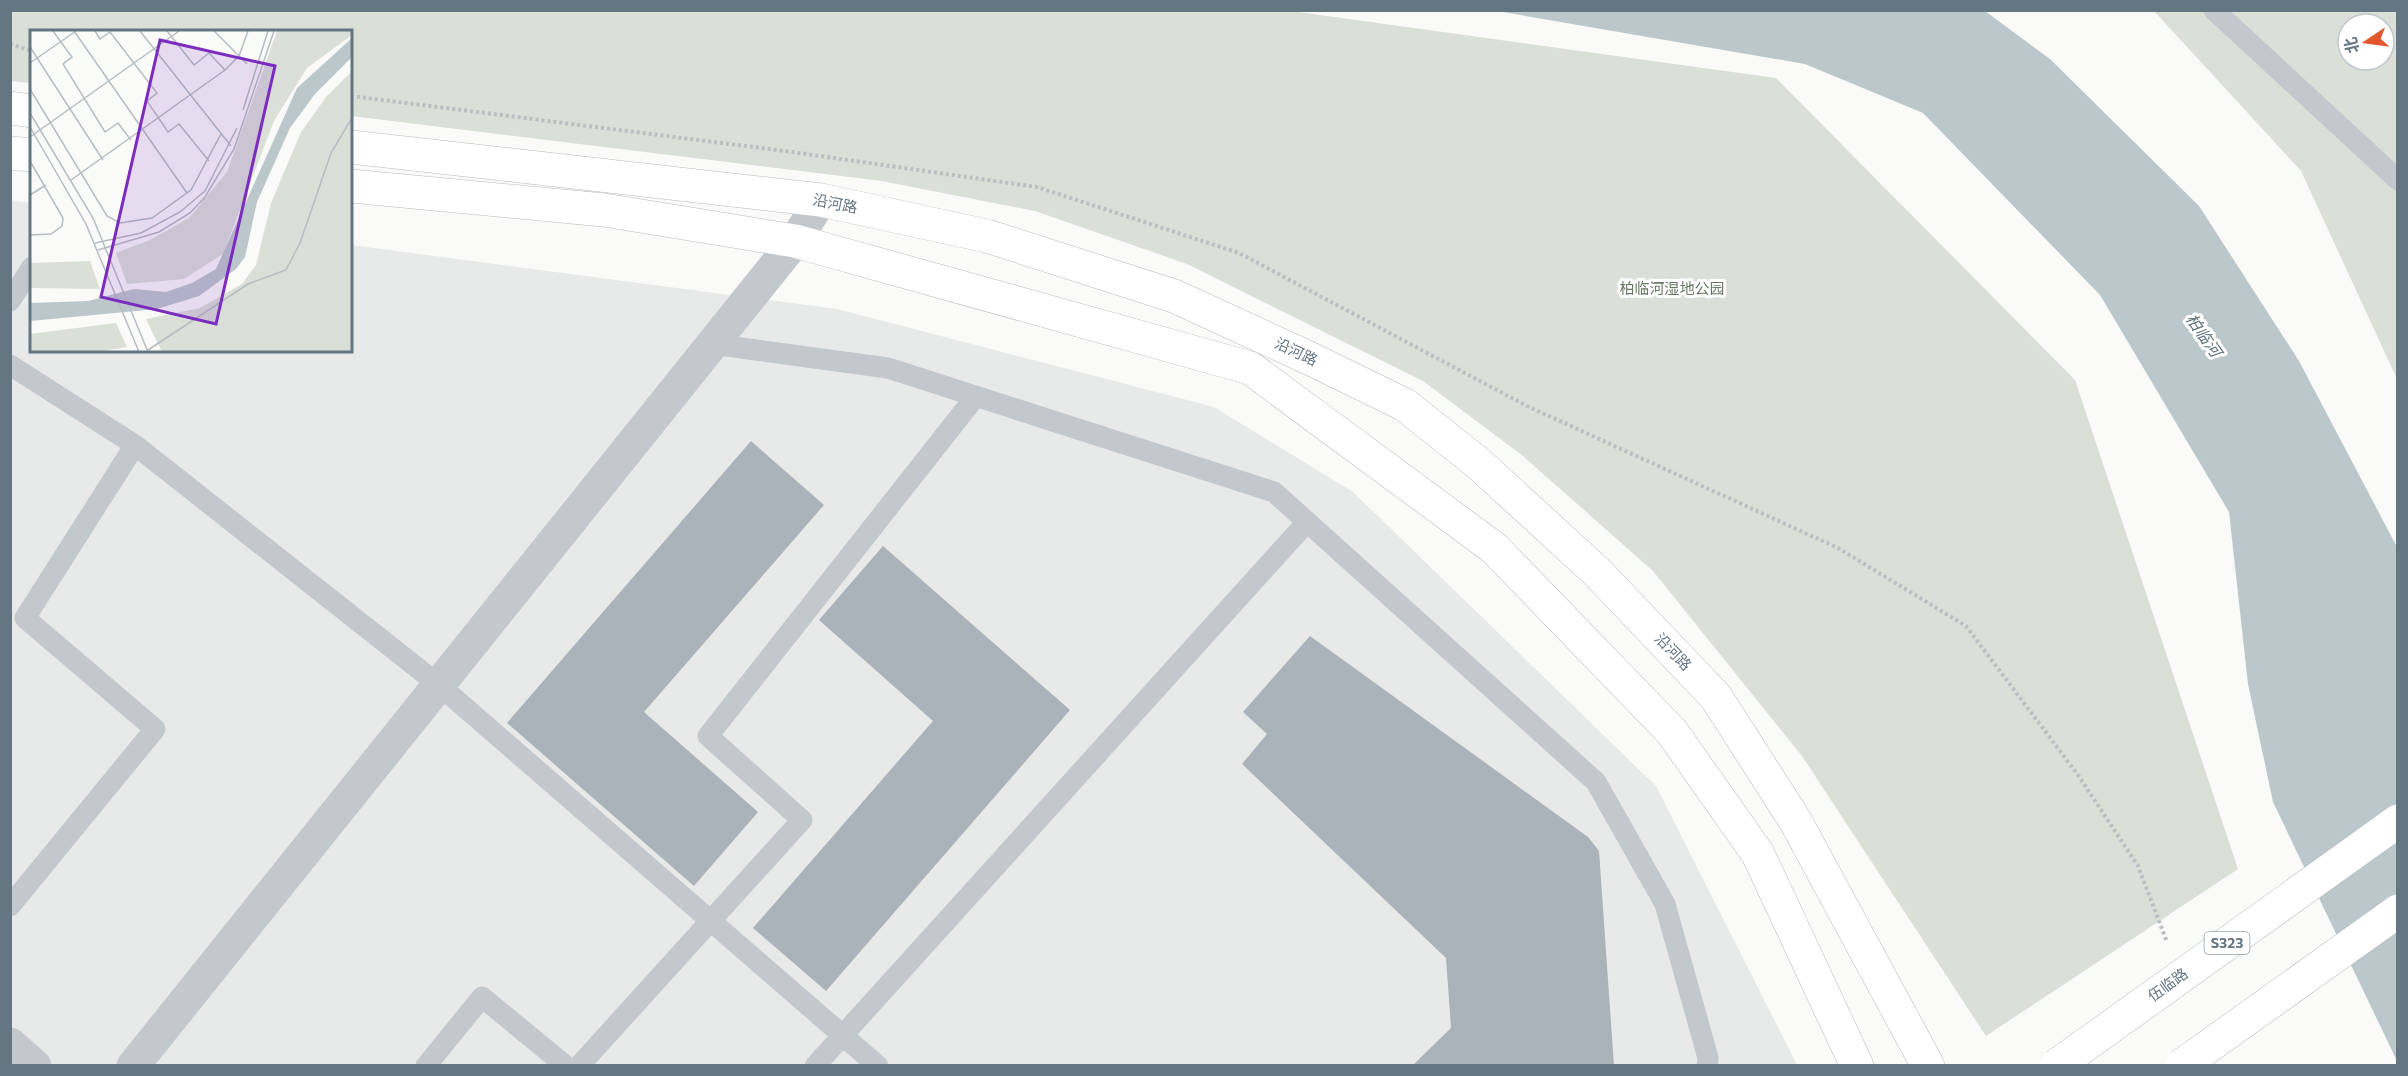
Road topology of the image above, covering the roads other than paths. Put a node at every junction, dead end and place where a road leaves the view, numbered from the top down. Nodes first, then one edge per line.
1 (2214, 10) edge
2 (10, 108) edge
3 (30, 111) edge
4 (352, 147) edge
5 (10, 153) edge
6 (30, 155) edge
7 (2397, 180) edge
8 (352, 186) edge
9 (822, 200) junction
10 (795, 241) junction
11 (30, 270) edge
12 (10, 301) edge
13 (712, 344) junction
14 (10, 365) edge
15 (976, 396) junction
16 (135, 445) junction
17 (1307, 522) junction
18 (439, 685) junction
19 (2397, 821) edge
20 (10, 906) edge
21 (2397, 910) edge
22 (711, 921) junction
23 (842, 1035) junction
24 (10, 1044) edge
25 (35, 1065) edge
26 (133, 1065) edge
27 (426, 1065) edge
28 (566, 1065) edge
29 (579, 1065) edge
30 (815, 1065) edge
31 (878, 1065) edge
32 (1707, 1065) edge
33 (1857, 1065) edge
34 (1928, 1065) edge
35 (2056, 1065) edge
36 (2181, 1065) edge

1 - 7 lane
2 - 3 street
4 - 9 street, 沿河路
5 - 6 street
8 - 10 street
9 - 10 street
9 - 34 street, 沿河路
10 - 13 street
10 - 33 street
11 - 12 lane
13 - 15 lane
13 - 18 street
14 - 16 lane
15 - 17 lane
15 - 22 lane
16 - 18 lane
16 - 20 lane
17 - 23 lane
17 - 32 lane
18 - 22 lane
18 - 26 street
19 - 35 street, 伍临路 / S323, bridge
21 - 36 street, bridge
22 - 23 lane
22 - 29 lane
23 - 30 lane
23 - 31 lane
24 - 25 street
27 - 28 lane

